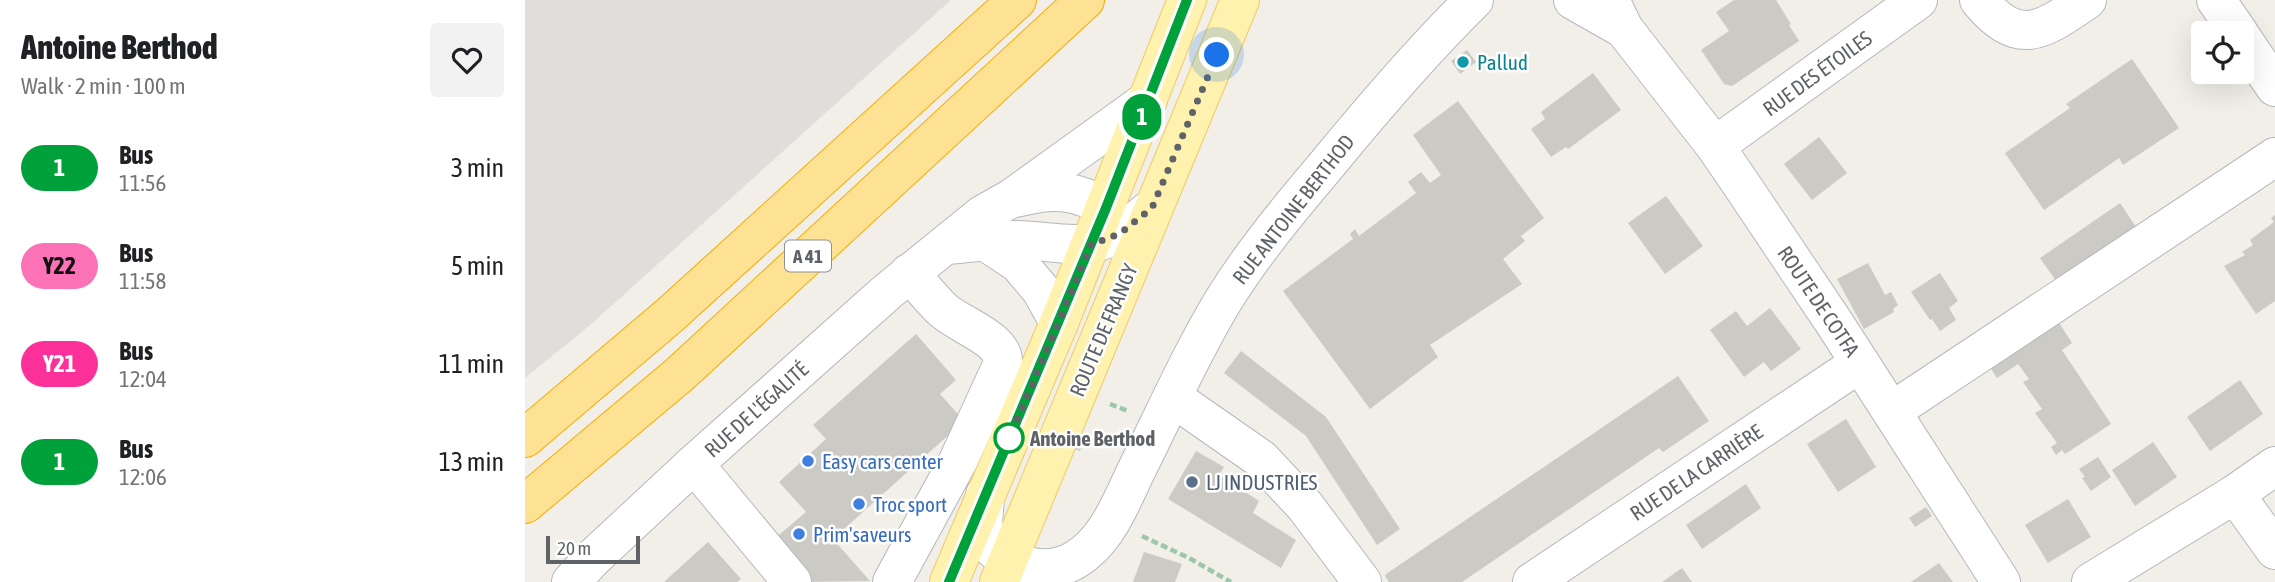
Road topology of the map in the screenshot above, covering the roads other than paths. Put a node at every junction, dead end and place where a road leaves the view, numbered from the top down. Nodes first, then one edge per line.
1 (1017, 0) edge
2 (1085, 0) edge
3 (1187, 0) edge
4 (1240, 0) edge
5 (1474, 0) edge
6 (1573, 0) edge
7 (1919, 0) edge
8 (1979, 0) edge
9 (2087, 0) edge
10 (2216, 0) edge
11 (1617, 14) edge
12 (2231, 21) edge
13 (2254, 56) edge
14 (2275, 87) edge
15 (1149, 100) junction
16 (1715, 146) junction
17 (2275, 157) edge
18 (1012, 198) junction
19 (1121, 230) junction
20 (986, 242) junction
21 (948, 245) junction
22 (909, 273) junction
23 (1059, 323) junction
24 (1860, 363) junction
25 (1172, 397) junction
26 (1892, 411) junction
27 (525, 438) edge
28 (694, 464) junction
29 (2275, 466) edge
30 (2235, 494) junction
31 (985, 495) junction
32 (525, 504) edge
33 (2275, 550) edge
34 (1004, 571) edge
35 (1540, 580) edge
36 (572, 582) edge
37 (792, 582) edge
38 (892, 582) edge
39 (949, 582) edge
40 (1362, 582) edge
41 (2001, 582) edge
42 (2091, 582) edge

1 - 27 highway, A 41
2 - 32 highway, A 41
3 - 15 main road, ROUTE DE FRANGY
4 - 19 main road, ROUTE DE FRANGY
5 - 25 street, RUE ANTOINE BERTHOD
6 - 11 street, ROUTE DE COTFA
7 - 16 street, RUE DES ÉTOILES
8 - 9 street
10 - 12 street
11 - 16 street, ROUTE DE COTFA
13 - 14 street
15 - 18 street, RUE DE L'ÉGALITÉ
15 - 19 main road, ROUTE DE FRANGY
16 - 24 street, ROUTE DE COTFA
17 - 26 street
18 - 19 street, RUE DE L'ÉGALITÉ
18 - 21 street, RUE DE L'ÉGALITÉ
19 - 20 street
19 - 23 main road, ROUTE DE FRANGY
19 - 34 main road, ROUTE DE FRANGY
20 - 21 street
20 - 23 street
21 - 22 street, RUE DE L'ÉGALITÉ
22 - 28 street, RUE DE L'ÉGALITÉ
22 - 38 street
23 - 31 main road, ROUTE DE FRANGY
24 - 26 street, ROUTE DE COTFA
24 - 35 street, RUE DE LA CARRIÈRE
25 - 34 street, RUE ANTOINE BERTHOD
25 - 40 street
26 - 41 street, ROUTE DE COTFA
28 - 36 street, RUE DE L'ÉGALITÉ
28 - 37 street
29 - 30 street
30 - 33 street
30 - 42 street
31 - 34 street
31 - 39 main road, ROUTE DE FRANGY

